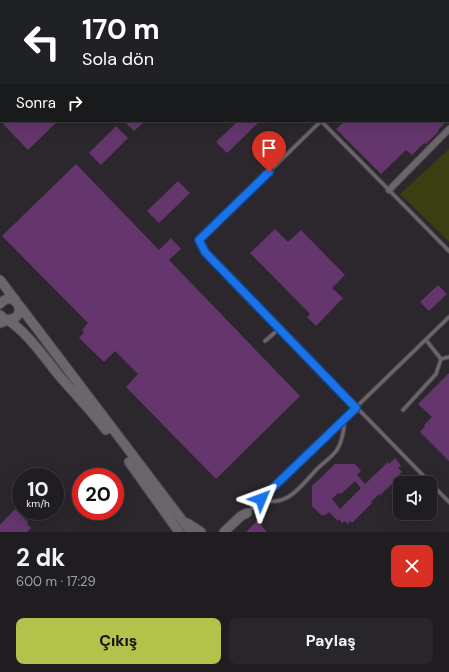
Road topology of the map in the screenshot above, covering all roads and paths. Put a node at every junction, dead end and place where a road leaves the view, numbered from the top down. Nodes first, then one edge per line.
1 (320, 122) edge
2 (322, 122) edge
3 (449, 129) edge
4 (389, 190) junction
5 (449, 251) edge
6 (0, 280) edge
7 (0, 304) edge
8 (18, 304) junction
9 (0, 315) edge
10 (449, 317) edge
11 (4, 322) edge
12 (278, 329) junction
13 (426, 340) junction
14 (265, 341) dead end
15 (449, 357) edge
16 (441, 359) junction
17 (356, 408) junction
18 (403, 410) dead end
19 (345, 418) junction
20 (261, 499) junction
21 (449, 502) edge
22 (247, 512) junction
23 (178, 516) junction
24 (180, 532) edge
25 (191, 532) edge
26 (201, 532) edge
27 (224, 532) edge
28 (231, 532) edge

1 - 12 lane
2 - 4 lane
3 - 4 street
4 - 5 lane
6 - 8 main road
7 - 8 main road
8 - 11 main road
8 - 23 main road
9 - 11 main road
10 - 13 lane
11 - 24 main road
12 - 14 lane
12 - 17 lane
13 - 16 lane
13 - 17 lane
15 - 16 lane
16 - 18 lane
17 - 19 lane
17 - 21 lane
19 - 20 lane
19 - 20 lane
20 - 22 lane
22 - 27 main road
22 - 28 main road
23 - 25 main road
23 - 26 main road

